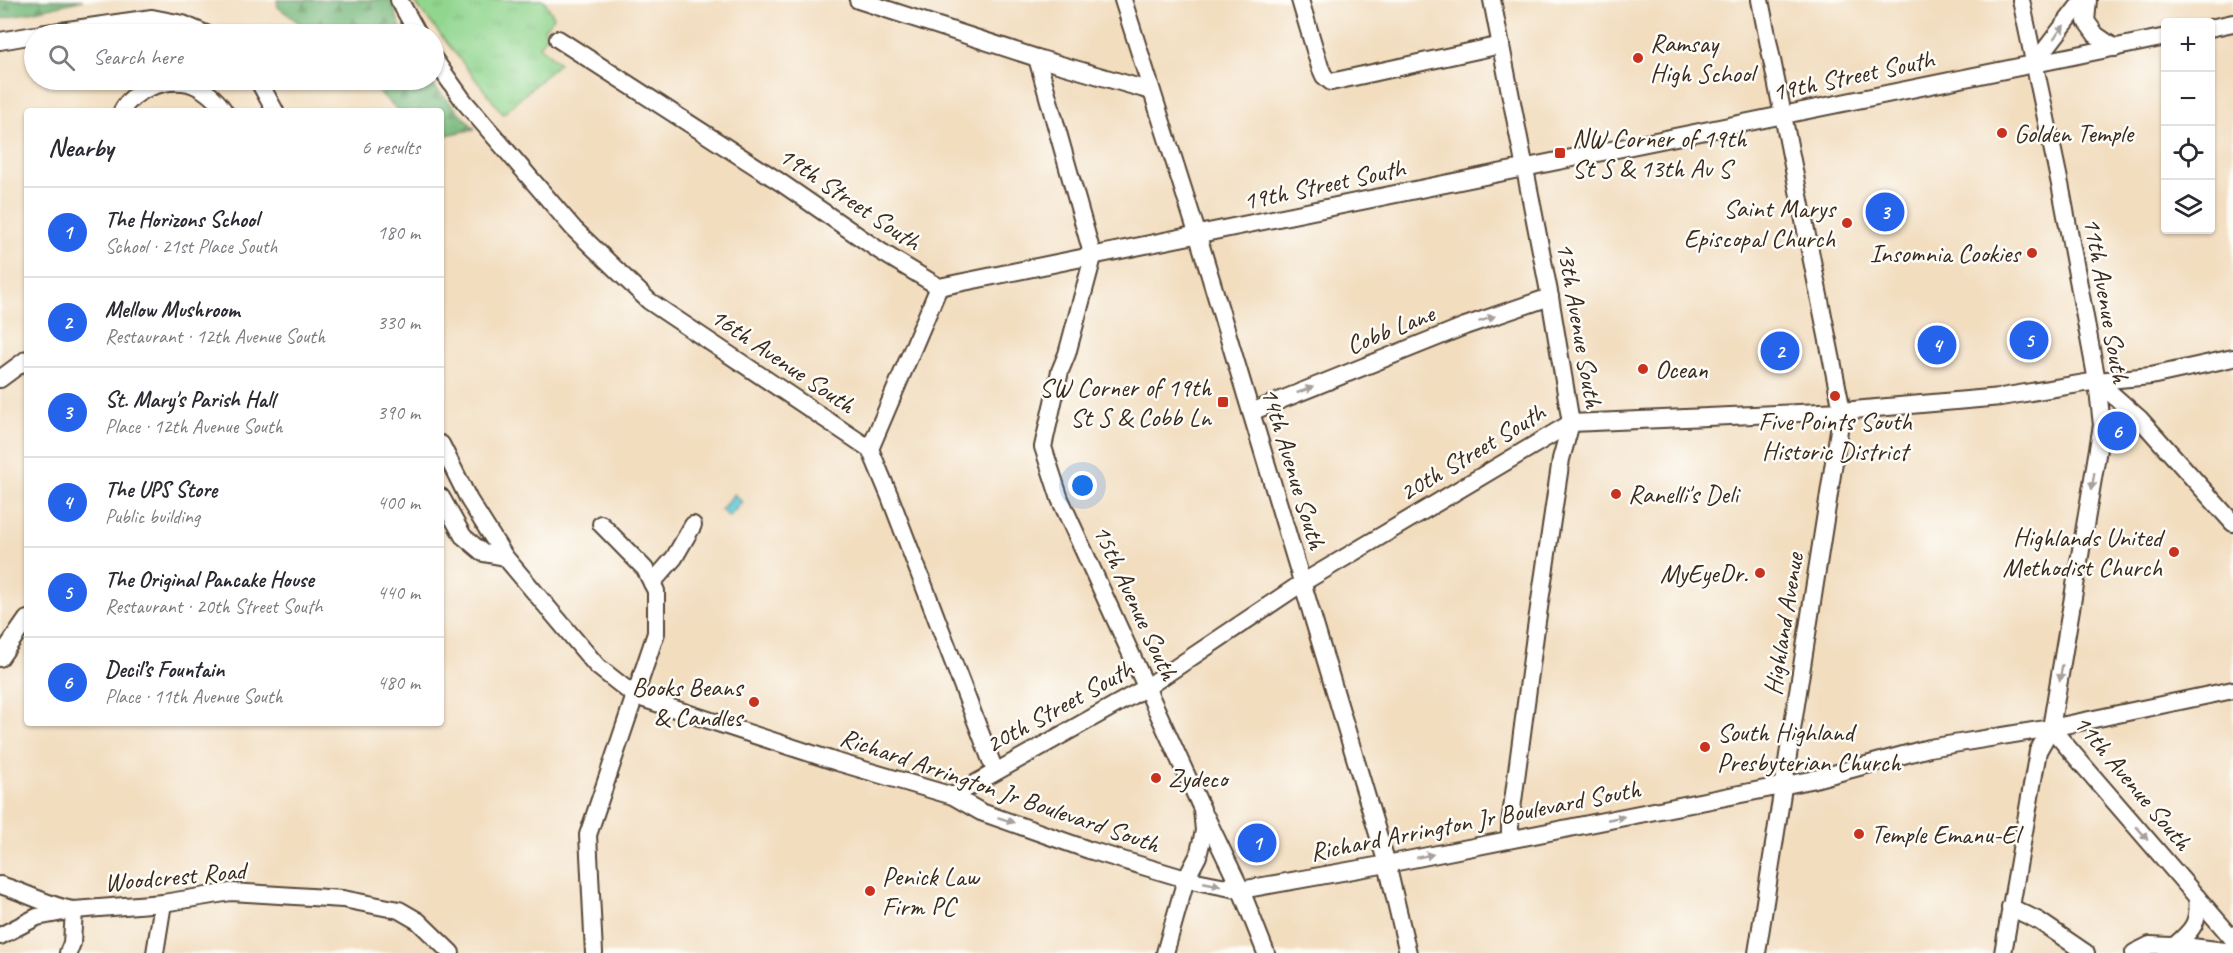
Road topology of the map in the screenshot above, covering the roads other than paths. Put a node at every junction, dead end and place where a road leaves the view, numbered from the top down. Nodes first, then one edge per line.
1 (399, 0) edge
2 (858, 0) edge
3 (1123, 0) edge
4 (1300, 0) edge
5 (1492, 0) edge
6 (1760, 0) edge
7 (2021, 0) edge
8 (2084, 0) edge
9 (2088, 0) edge
10 (2233, 23) edge
11 (110, 24) edge
12 (183, 24) edge
13 (412, 24) edge
14 (2215, 27) edge
15 (24, 37) edge
16 (2161, 38) edge
17 (558, 39) dead end
18 (0, 41) edge
19 (1501, 45) junction
20 (2115, 48) junction
21 (1037, 58) junction
22 (2034, 64) junction
23 (444, 73) edge
24 (142, 90) edge
25 (201, 90) edge
26 (263, 90) edge
27 (1151, 91) junction
28 (125, 108) edge
29 (222, 108) edge
30 (273, 108) edge
31 (1784, 116) junction
32 (1526, 169) junction
33 (1198, 236) junction
34 (1093, 257) junction
35 (939, 287) junction
36 (1550, 297) junction
37 (2233, 358) edge
38 (24, 361) edge
39 (0, 379) edge
40 (2097, 381) junction
41 (1842, 411) junction
42 (1251, 412) junction
43 (1571, 423) junction
44 (870, 449) junction
45 (444, 450) edge
46 (444, 502) edge
47 (2233, 523) edge
48 (601, 524) dead end
49 (693, 525) dead end
50 (505, 557) junction
51 (652, 583) junction
52 (1302, 583) junction
53 (22, 636) edge
54 (0, 658) edge
55 (1147, 687) junction
56 (2233, 690) edge
57 (634, 696) junction
58 (2051, 728) junction
59 (995, 771) junction
60 (1783, 784) junction
61 (953, 796) junction
62 (1202, 809) junction
63 (1510, 838) junction
64 (1387, 864) junction
65 (1186, 879) junction
66 (0, 885) edge
67 (1241, 890) junction
68 (2197, 897) junction
69 (163, 903) junction
70 (2010, 907) junction
71 (74, 910) junction
72 (0, 936) edge
73 (2233, 939) edge
74 (2174, 946) junction
75 (2233, 952) edge
76 (68, 953) edge
77 (155, 953) edge
78 (450, 953) edge
79 (594, 953) edge
80 (1165, 953) edge
81 (1266, 953) edge
82 (1408, 953) edge
83 (1757, 953) edge
84 (2003, 953) edge
85 (2086, 953) edge
86 (2134, 953) edge

1 - 13 street
2 - 21 street
3 - 27 street, 14th Avenue South
4 - 19 street
5 - 19 street, 13th Avenue South
6 - 31 street
7 - 22 street, 11th Avenue South
22 -> 8 street
9 - 20 street
10 - 14 street
11 - 12 street
15 - 18 street
16 - 20 street, 19th Street South
17 - 35 street, 19th Street South
19 - 32 street, 13th Avenue South
20 - 22 street, 19th Street South
21 - 27 street
21 - 34 street
22 - 31 street, 19th Street South
22 - 40 street, 11th Avenue South
23 - 44 street, 16th Avenue South
24 - 28 street
25 - 29 street
26 - 30 street
27 - 33 street, 14th Avenue South
31 - 32 street, 19th Street South
31 - 41 street
32 - 33 street, 19th Street South
32 - 36 street, 13th Avenue South
33 - 34 street, 19th Street South
33 - 42 street, 14th Avenue South
34 - 35 street, 19th Street South
34 - 55 street, 15th Avenue South
35 - 44 street
42 -> 36 street, Cobb Lane
36 - 43 street, 13th Avenue South
37 - 40 street, 20th Street South
38 - 39 street
40 - 41 street, 20th Street South
40 - 47 street
40 -> 58 street, 11th Avenue South
41 - 43 street, 20th Street South
41 - 60 street, Highland Avenue
42 - 52 street, 14th Avenue South
43 - 52 street, 20th Street South
43 - 63 street, 13th Avenue South
44 - 59 street
45 - 50 street, Richard Arrington Jr Boulevard South
46 - 50 street
48 - 51 street
49 - 51 street
50 - 57 street, Richard Arrington Jr Boulevard South
51 - 57 street
52 - 55 street, 20th Street South
52 - 64 street, 14th Avenue South
53 - 54 street
55 - 59 street, 20th Street South
55 - 62 street, 15th Avenue South
56 - 58 street, Richard Arrington Jr Boulevard South
57 - 61 street, Richard Arrington Jr Boulevard South
57 - 79 street
58 - 60 street, Richard Arrington Jr Boulevard South
58 -> 68 street, 11th Avenue South
58 - 70 street
59 - 61 street, 20th Street South
63 -> 60 street, Richard Arrington Jr Boulevard South
60 - 83 street, Highland Avenue
61 -> 65 street, Richard Arrington Jr Boulevard South
62 - 65 street, 15th Avenue South
62 - 67 street
64 -> 63 street, Richard Arrington Jr Boulevard South
64 - 67 street, Richard Arrington Jr Boulevard South
64 - 82 street, 14th Avenue South
65 -> 67 street, Richard Arrington Jr Boulevard South
65 - 80 street, 15th Avenue South
66 - 71 street, Woodcrest Road
67 - 81 street
68 - 73 street, 11th Avenue South
68 - 74 street
69 - 71 street, Woodcrest Road
69 - 77 street
69 - 78 street, Woodcrest Road
70 - 84 street
70 - 85 street
71 - 72 street
71 - 76 street
74 - 75 street
74 - 86 street

